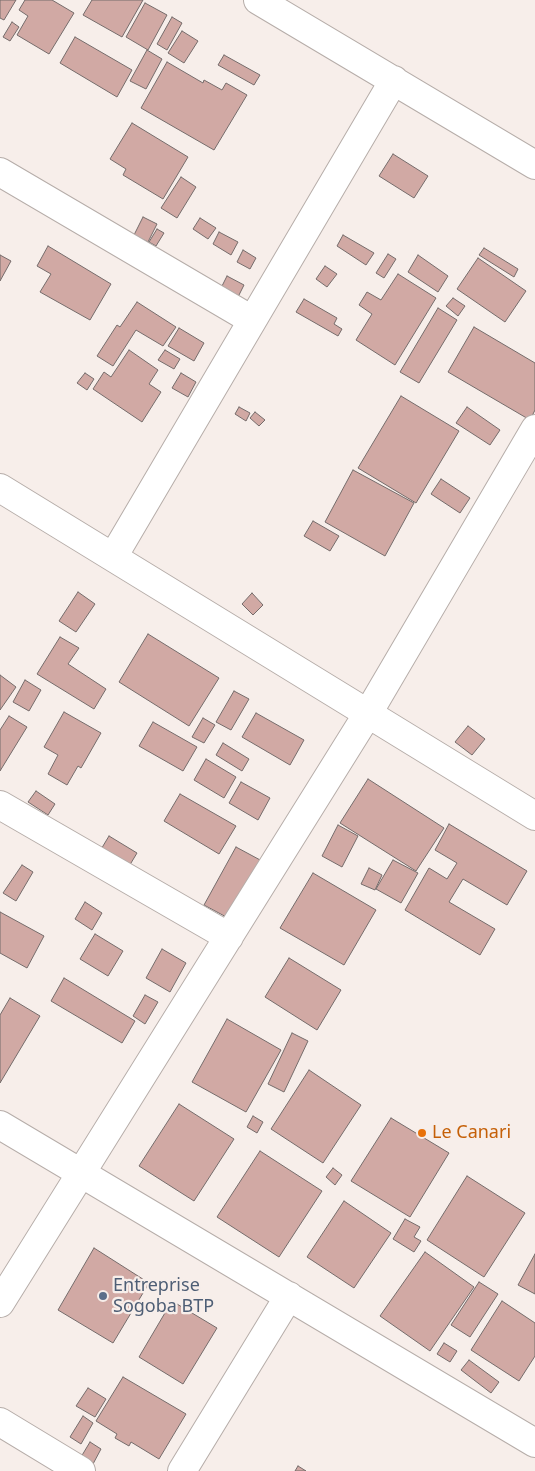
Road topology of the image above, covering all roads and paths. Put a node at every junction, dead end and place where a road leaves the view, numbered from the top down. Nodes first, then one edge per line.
1 (258, 0) edge
2 (394, 80) junction
3 (535, 166) edge
4 (0, 172) edge
5 (252, 320) junction
6 (535, 430) edge
7 (0, 488) edge
8 (113, 556) junction
9 (367, 716) junction
10 (0, 805) edge
11 (535, 816) edge
12 (229, 937) junction
13 (0, 1125) edge
14 (82, 1172) junction
15 (289, 1296) junction
16 (0, 1303) edge
17 (0, 1422) edge
18 (535, 1443) edge
19 (81, 1471) edge
20 (182, 1471) edge

1 - 2 street
2 - 3 street
2 - 5 street
4 - 5 street
5 - 8 street
6 - 9 street
7 - 8 street
8 - 9 street
9 - 11 street
9 - 12 street
10 - 12 street
12 - 14 street
13 - 14 street
14 - 15 street
14 - 16 street
15 - 18 street
15 - 20 street
17 - 19 street

